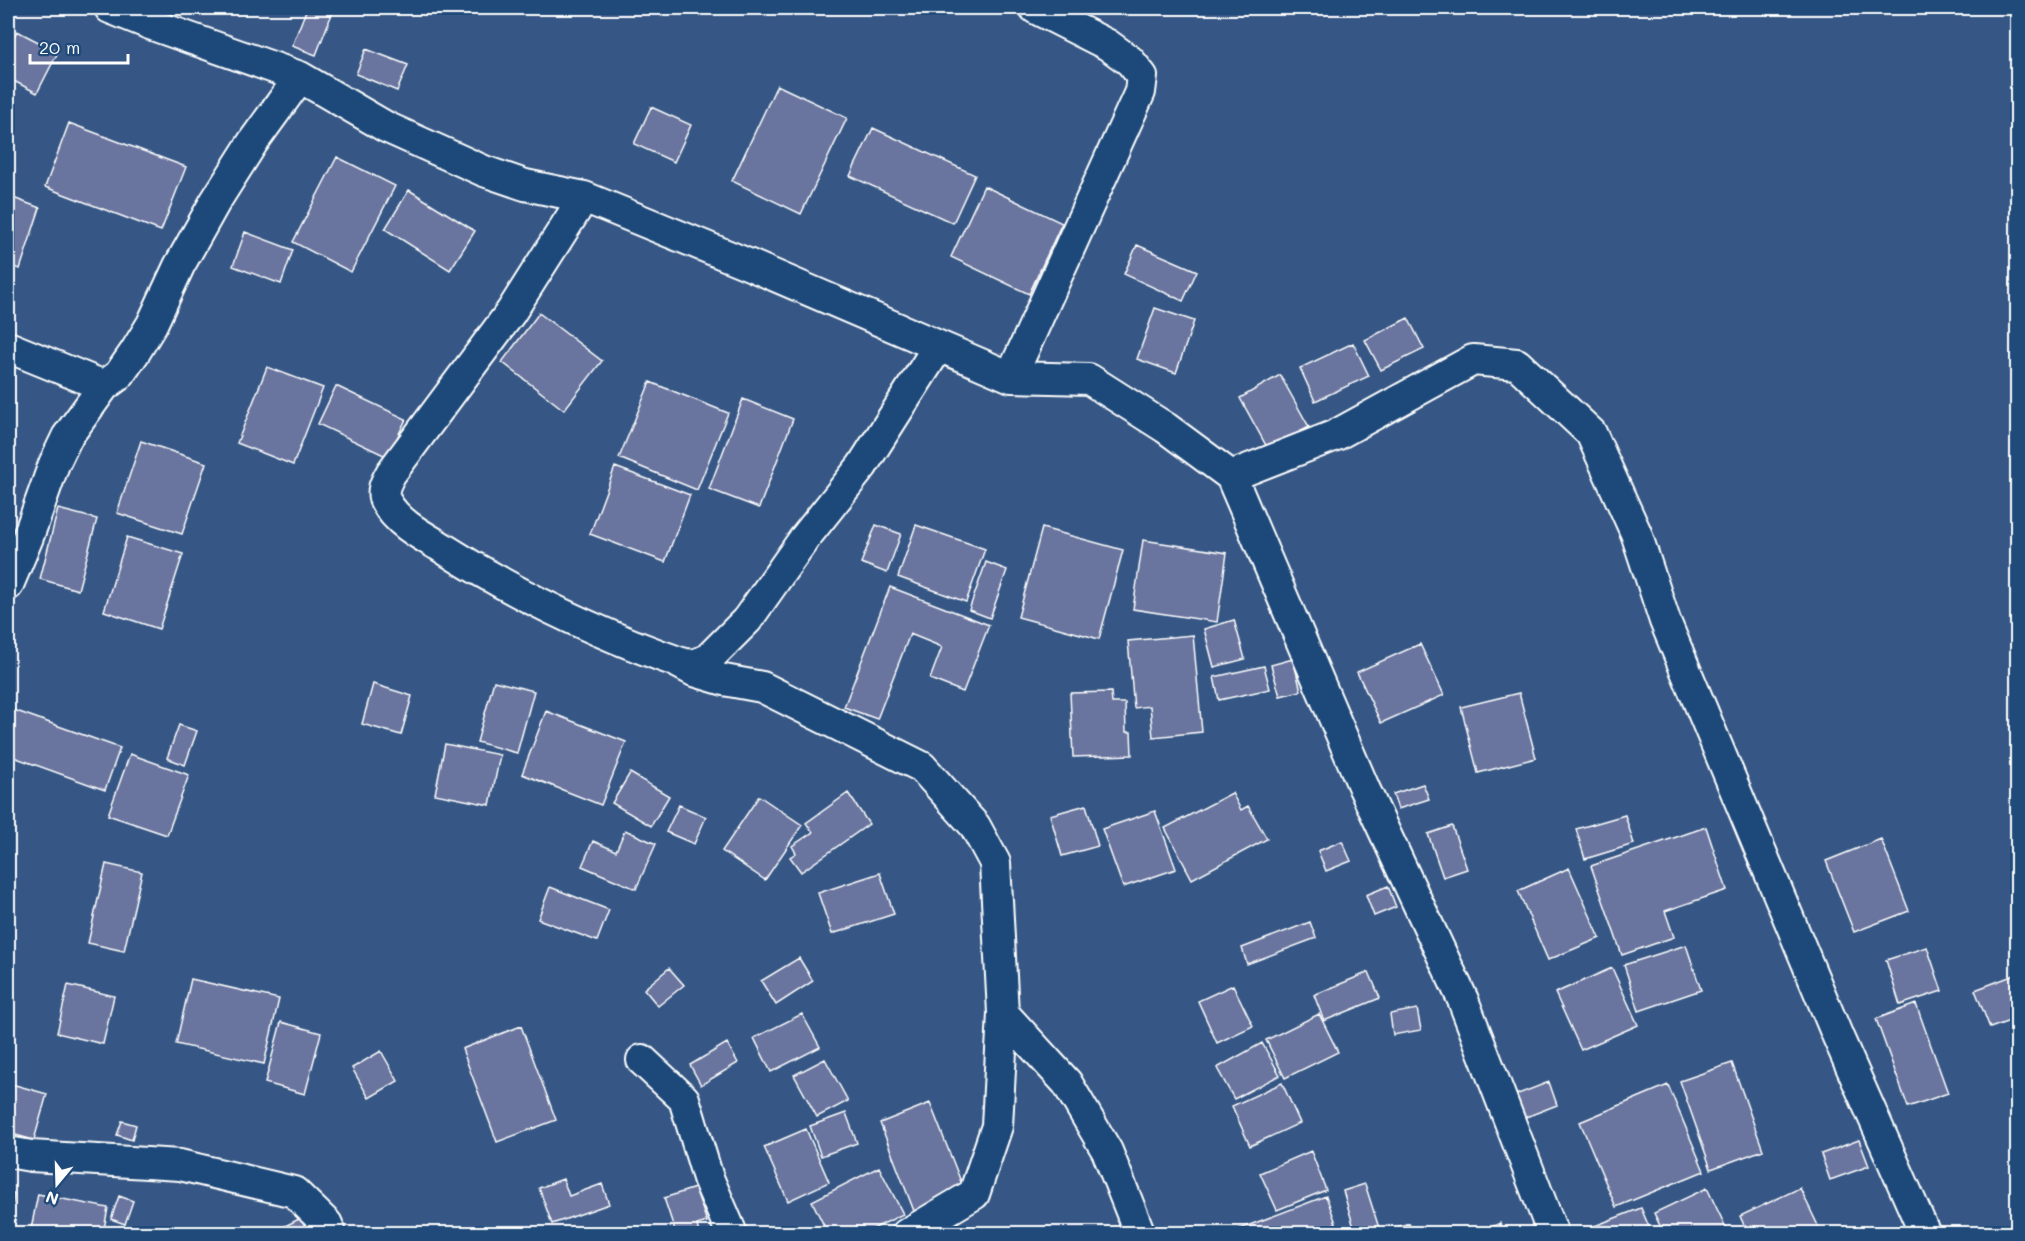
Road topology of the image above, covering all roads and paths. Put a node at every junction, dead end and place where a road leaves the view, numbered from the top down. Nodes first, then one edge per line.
1 (110, 8) edge
2 (1035, 8) edge
3 (300, 77) junction
4 (584, 197) junction
5 (8, 347) edge
6 (938, 347) junction
7 (1011, 377) junction
8 (104, 386) junction
9 (1231, 476) junction
10 (8, 585) edge
11 (674, 660) junction
12 (1003, 1013) junction
13 (642, 1060) dead end
14 (8, 1152) edge
15 (330, 1233) edge
16 (732, 1233) edge
17 (907, 1233) edge
18 (1140, 1233) edge
19 (1553, 1233) edge
20 (1925, 1233) edge

1 - 3 street
2 - 7 street
3 - 4 street
3 - 8 street
4 - 6 street
4 - 11 street
5 - 8 street
6 - 7 street
6 - 11 street
7 - 9 street
8 - 10 street
9 - 19 street
9 - 20 street
11 - 12 street
12 - 17 street
12 - 18 street
13 - 16 street
14 - 15 street

